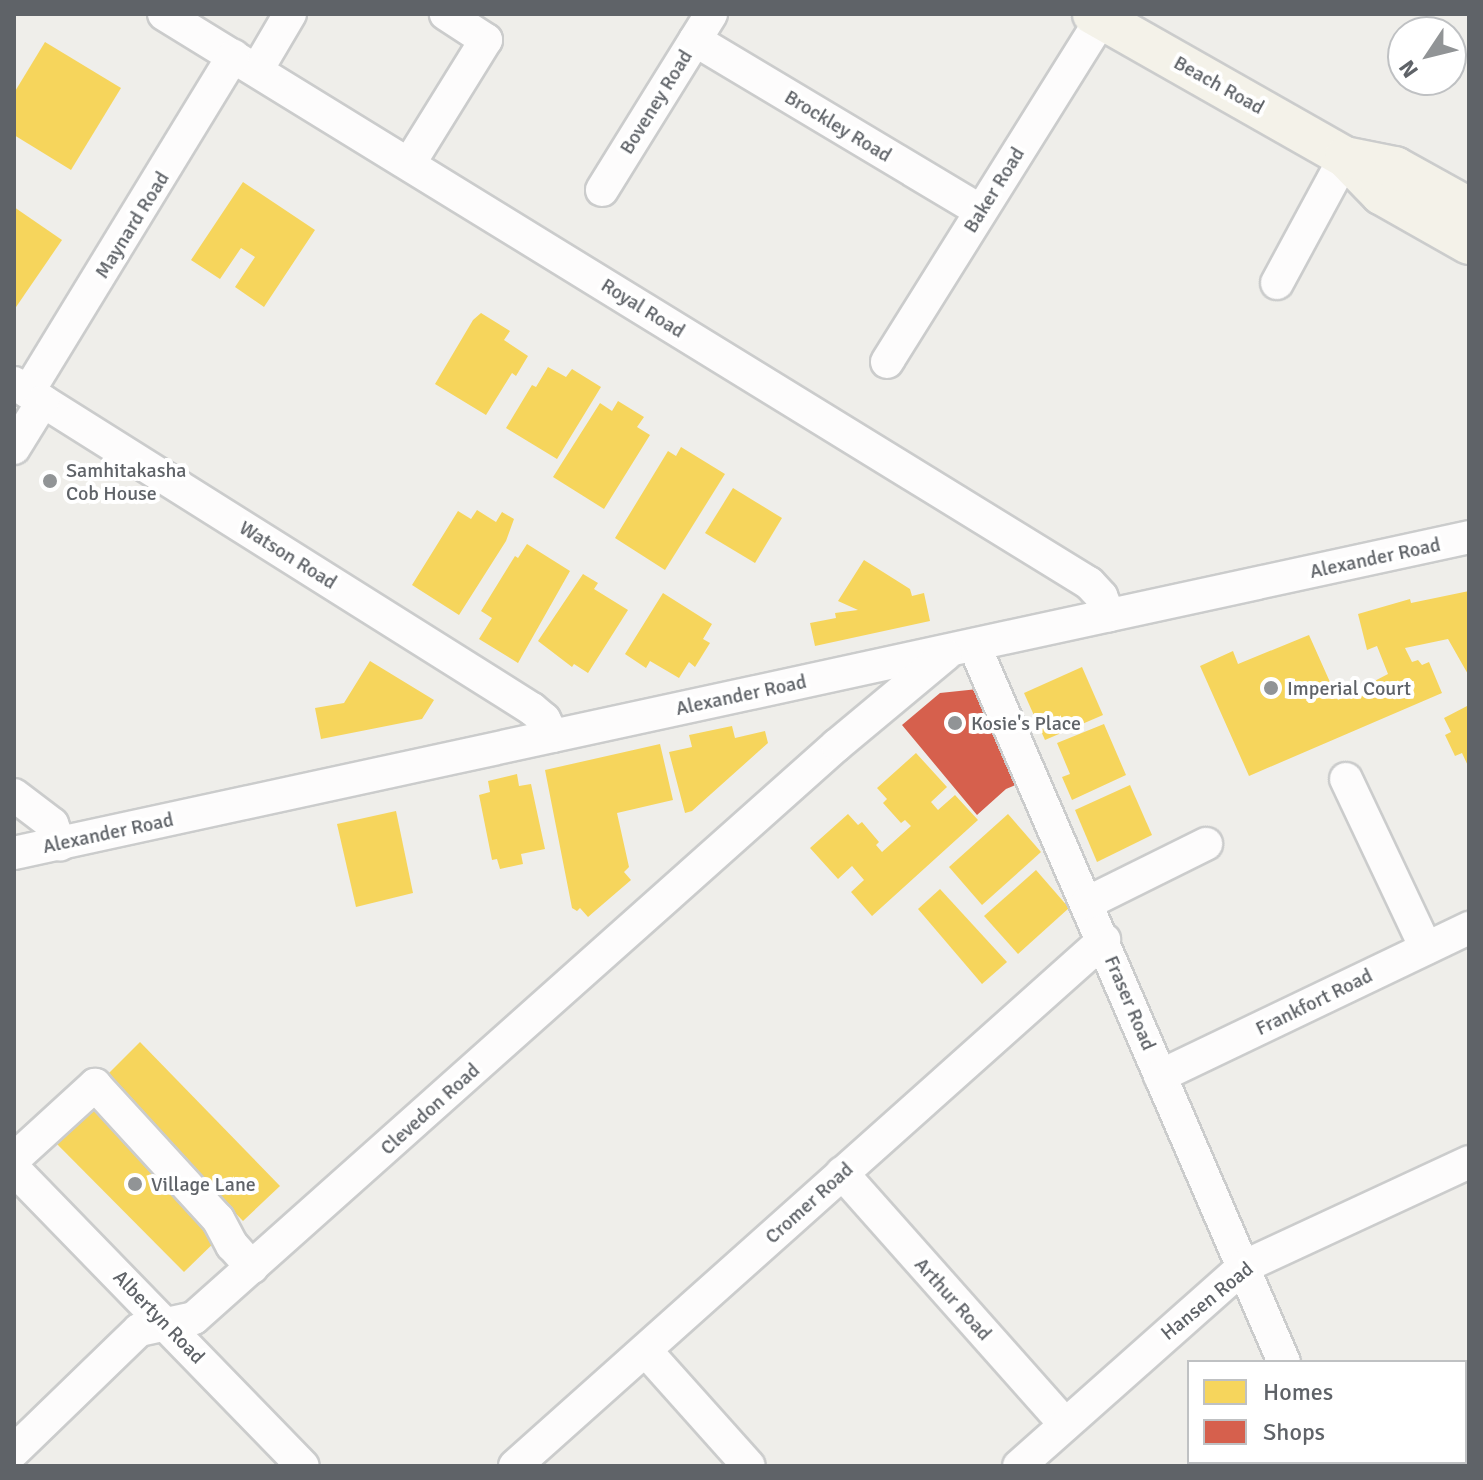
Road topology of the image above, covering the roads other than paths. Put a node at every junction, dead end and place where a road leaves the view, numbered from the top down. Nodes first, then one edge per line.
1 (164, 14) edge
2 (290, 14) edge
3 (446, 14) edge
4 (1097, 16) edge
5 (703, 27) edge
6 (245, 63) junction
7 (1345, 157) junction
8 (409, 164) junction
9 (602, 190) dead end
10 (1469, 208) edge
11 (981, 211) junction
12 (1469, 244) edge
13 (1277, 283) dead end
14 (887, 362) dead end
15 (28, 392) edge
16 (14, 448) edge
17 (1469, 537) edge
18 (1109, 615) junction
19 (962, 649) junction
20 (894, 664) junction
21 (838, 674) junction
22 (856, 713) junction
23 (553, 736) junction
24 (837, 745) junction
25 (1346, 779) dead end
26 (14, 795) edge
27 (60, 844) junction
28 (1206, 844) dead end
29 (14, 853) edge
30 (1087, 903) junction
31 (1469, 928) edge
32 (1104, 940) junction
33 (1426, 948) junction
34 (1160, 1076) junction
35 (14, 1159) edge
36 (1469, 1162) edge
37 (14, 1169) edge
38 (842, 1173) junction
39 (252, 1267) junction
40 (1243, 1267) junction
41 (165, 1323) junction
42 (646, 1351) junction
43 (1283, 1360) edge
44 (1065, 1424) junction
45 (14, 1451) edge
46 (303, 1466) edge
47 (515, 1466) edge
48 (749, 1466) edge
49 (1019, 1466) edge

1 - 6 street, Royal Road
2 - 6 street, Maynard Road
3 - 8 street
4 - 7 main road, Beach Road
4 - 11 street, Baker Road
5 - 9 street, Boveney Road
5 - 11 street, Brockley Road
6 - 8 street, Royal Road
6 - 15 street, Maynard Road
7 - 10 main road, Beach Road
7 - 12 main road, Beach Road
7 - 13 street
8 - 18 street, Royal Road
11 - 14 street, Baker Road
15 - 16 street, Maynard Road
15 - 23 street, Watson Road
17 - 18 street, Alexander Road
18 - 19 street, Alexander Road
19 - 20 street, Alexander Road
19 - 24 street, Clevedon Road
19 - 30 street, Fraser Road
20 - 21 street, Alexander Road
20 - 22 street, Clevedon Road
21 - 22 street
21 - 23 street, Alexander Road
22 - 24 street, Clevedon Road
23 - 27 street, Alexander Road
24 - 39 street, Clevedon Road
25 - 33 street
26 - 27 street
27 - 29 street, Alexander Road
28 - 30 street
30 - 32 street, Fraser Road
31 - 33 street, Frankfort Road
32 - 34 street, Fraser Road
32 - 38 street, Cromer Road
33 - 34 street, Frankfort Road
34 - 40 street, Fraser Road
35 - 39 street
36 - 40 street, Hansen Road
37 - 41 street, Albertyn Road
38 - 42 street, Cromer Road
38 - 44 street, Arthur Road
39 - 41 street, Clevedon Road
40 - 43 street, Fraser Road
40 - 44 street, Hansen Road
41 - 45 street, Clevedon Road
41 - 46 street, Albertyn Road
42 - 47 street, Cromer Road
42 - 48 street
44 - 49 street, Hansen Road

